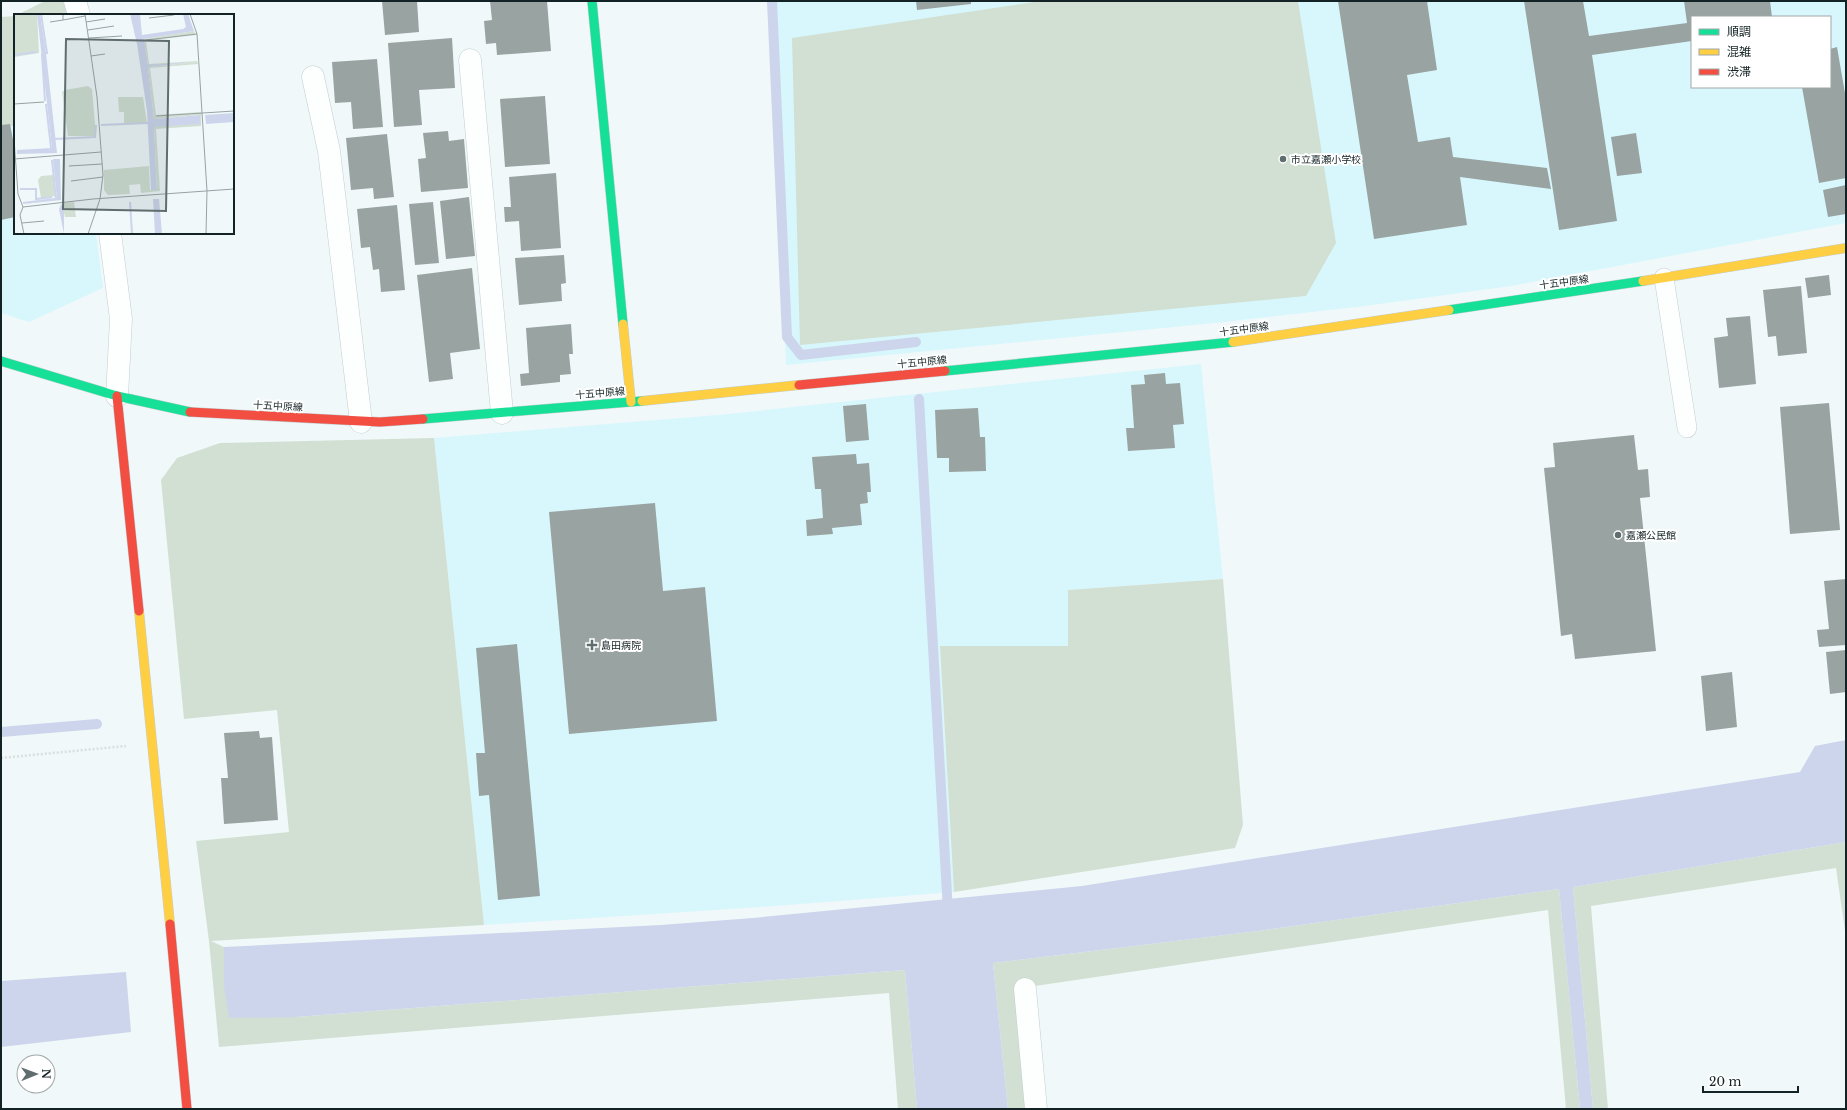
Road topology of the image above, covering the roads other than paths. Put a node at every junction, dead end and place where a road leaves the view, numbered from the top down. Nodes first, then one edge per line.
1 (76, 1) edge
2 (592, 1) edge
3 (79, 14) edge
4 (470, 60) dead end
5 (313, 77) dead end
6 (110, 234) edge
7 (1846, 248) edge
8 (1664, 278) junction
9 (1, 361) edge
10 (117, 396) junction
11 (631, 402) junction
12 (502, 413) junction
13 (361, 422) junction
14 (1687, 428) dead end
15 (1025, 989) dead end
16 (187, 1109) edge
17 (1036, 1109) edge

1 - 3 street
2 - 11 main road
4 - 12 street
5 - 13 street
6 - 10 street
7 - 8 main road, 十五中原線
8 - 11 main road, 十五中原線
8 - 14 lane
9 - 10 main road, 十五中原線
10 - 13 main road, 十五中原線
10 - 16 main road
11 - 12 main road, 十五中原線
12 - 13 main road, 十五中原線
15 - 17 street

